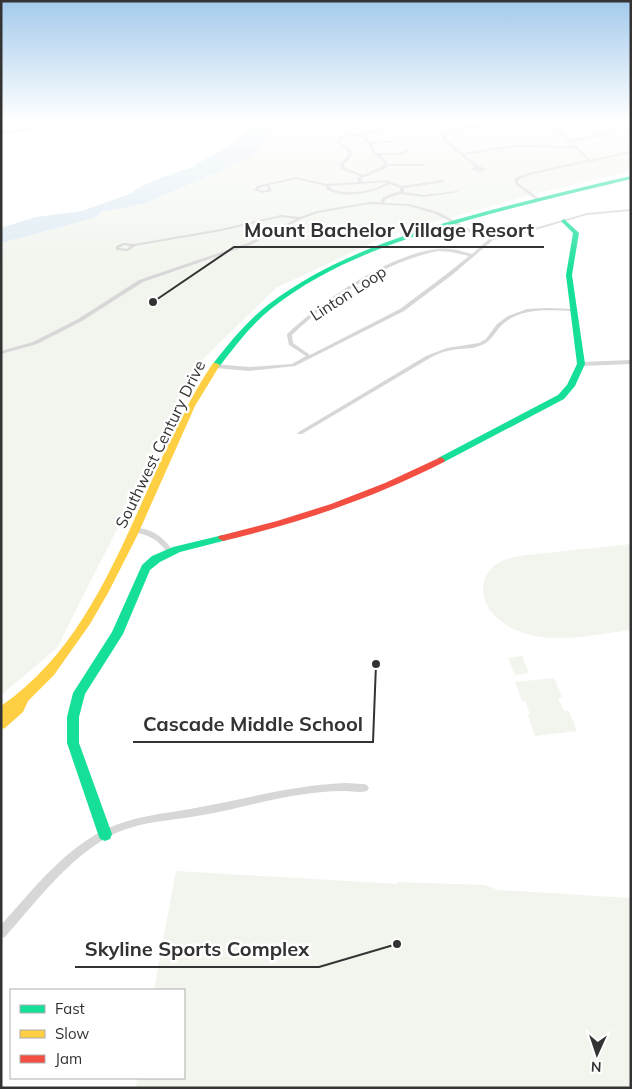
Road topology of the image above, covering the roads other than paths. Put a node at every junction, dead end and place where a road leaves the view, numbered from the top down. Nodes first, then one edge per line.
1 (351, 172) edge
2 (376, 172) edge
3 (537, 172) edge
4 (363, 176) junction
5 (631, 177) edge
6 (443, 181) dead end
7 (361, 182) junction
8 (391, 182) junction
9 (267, 185) dead end
10 (328, 185) junction
11 (402, 187) junction
12 (457, 192) dead end
13 (400, 193) junction
14 (539, 200) junction
15 (383, 202) junction
16 (631, 210) edge
17 (300, 218) junction
18 (564, 221) junction
19 (452, 222) junction
20 (492, 239) junction
21 (134, 245) dead end
22 (472, 254) junction
23 (573, 310) junction
24 (1, 352) edge
25 (310, 357) junction
26 (631, 362) edge
27 (582, 364) junction
28 (215, 366) junction
29 (300, 434) dead end
30 (135, 530) junction
31 (170, 552) junction
32 (23, 699) junction
33 (1, 713) edge
34 (1, 724) edge
35 (364, 788) dead end
36 (105, 834) junction
37 (1, 933) edge

1 - 4 street
2 - 4 street
3 - 14 street
4 - 7 street
5 - 14 main road, Southwest Century Drive
6 - 11 street
7 - 8 street
7 - 10 street
8 - 10 street
8 - 11 street
9 - 10 street
11 - 13 street
12 - 13 street
13 - 15 street
14 - 19 main road, Southwest Century Drive
15 - 17 street
15 - 19 street
16 - 18 street
17 - 21 street
17 - 24 street
18 - 20 street
18 - 23 main road
19 - 20 street
19 - 28 main road, Southwest Century Drive
20 - 22 street
22 - 25 street
22 - 25 street, Linton Loop
23 - 27 main road
23 - 29 street
25 - 28 street
26 - 27 street
27 - 31 main road
28 - 30 main road, Southwest Century Drive
30 - 31 street
30 - 32 main road, Southwest Century Drive
31 - 36 main road
32 - 33 main road, Southwest Century Drive
32 - 34 main road, Southwest Century Drive
35 - 36 street
36 - 37 street

